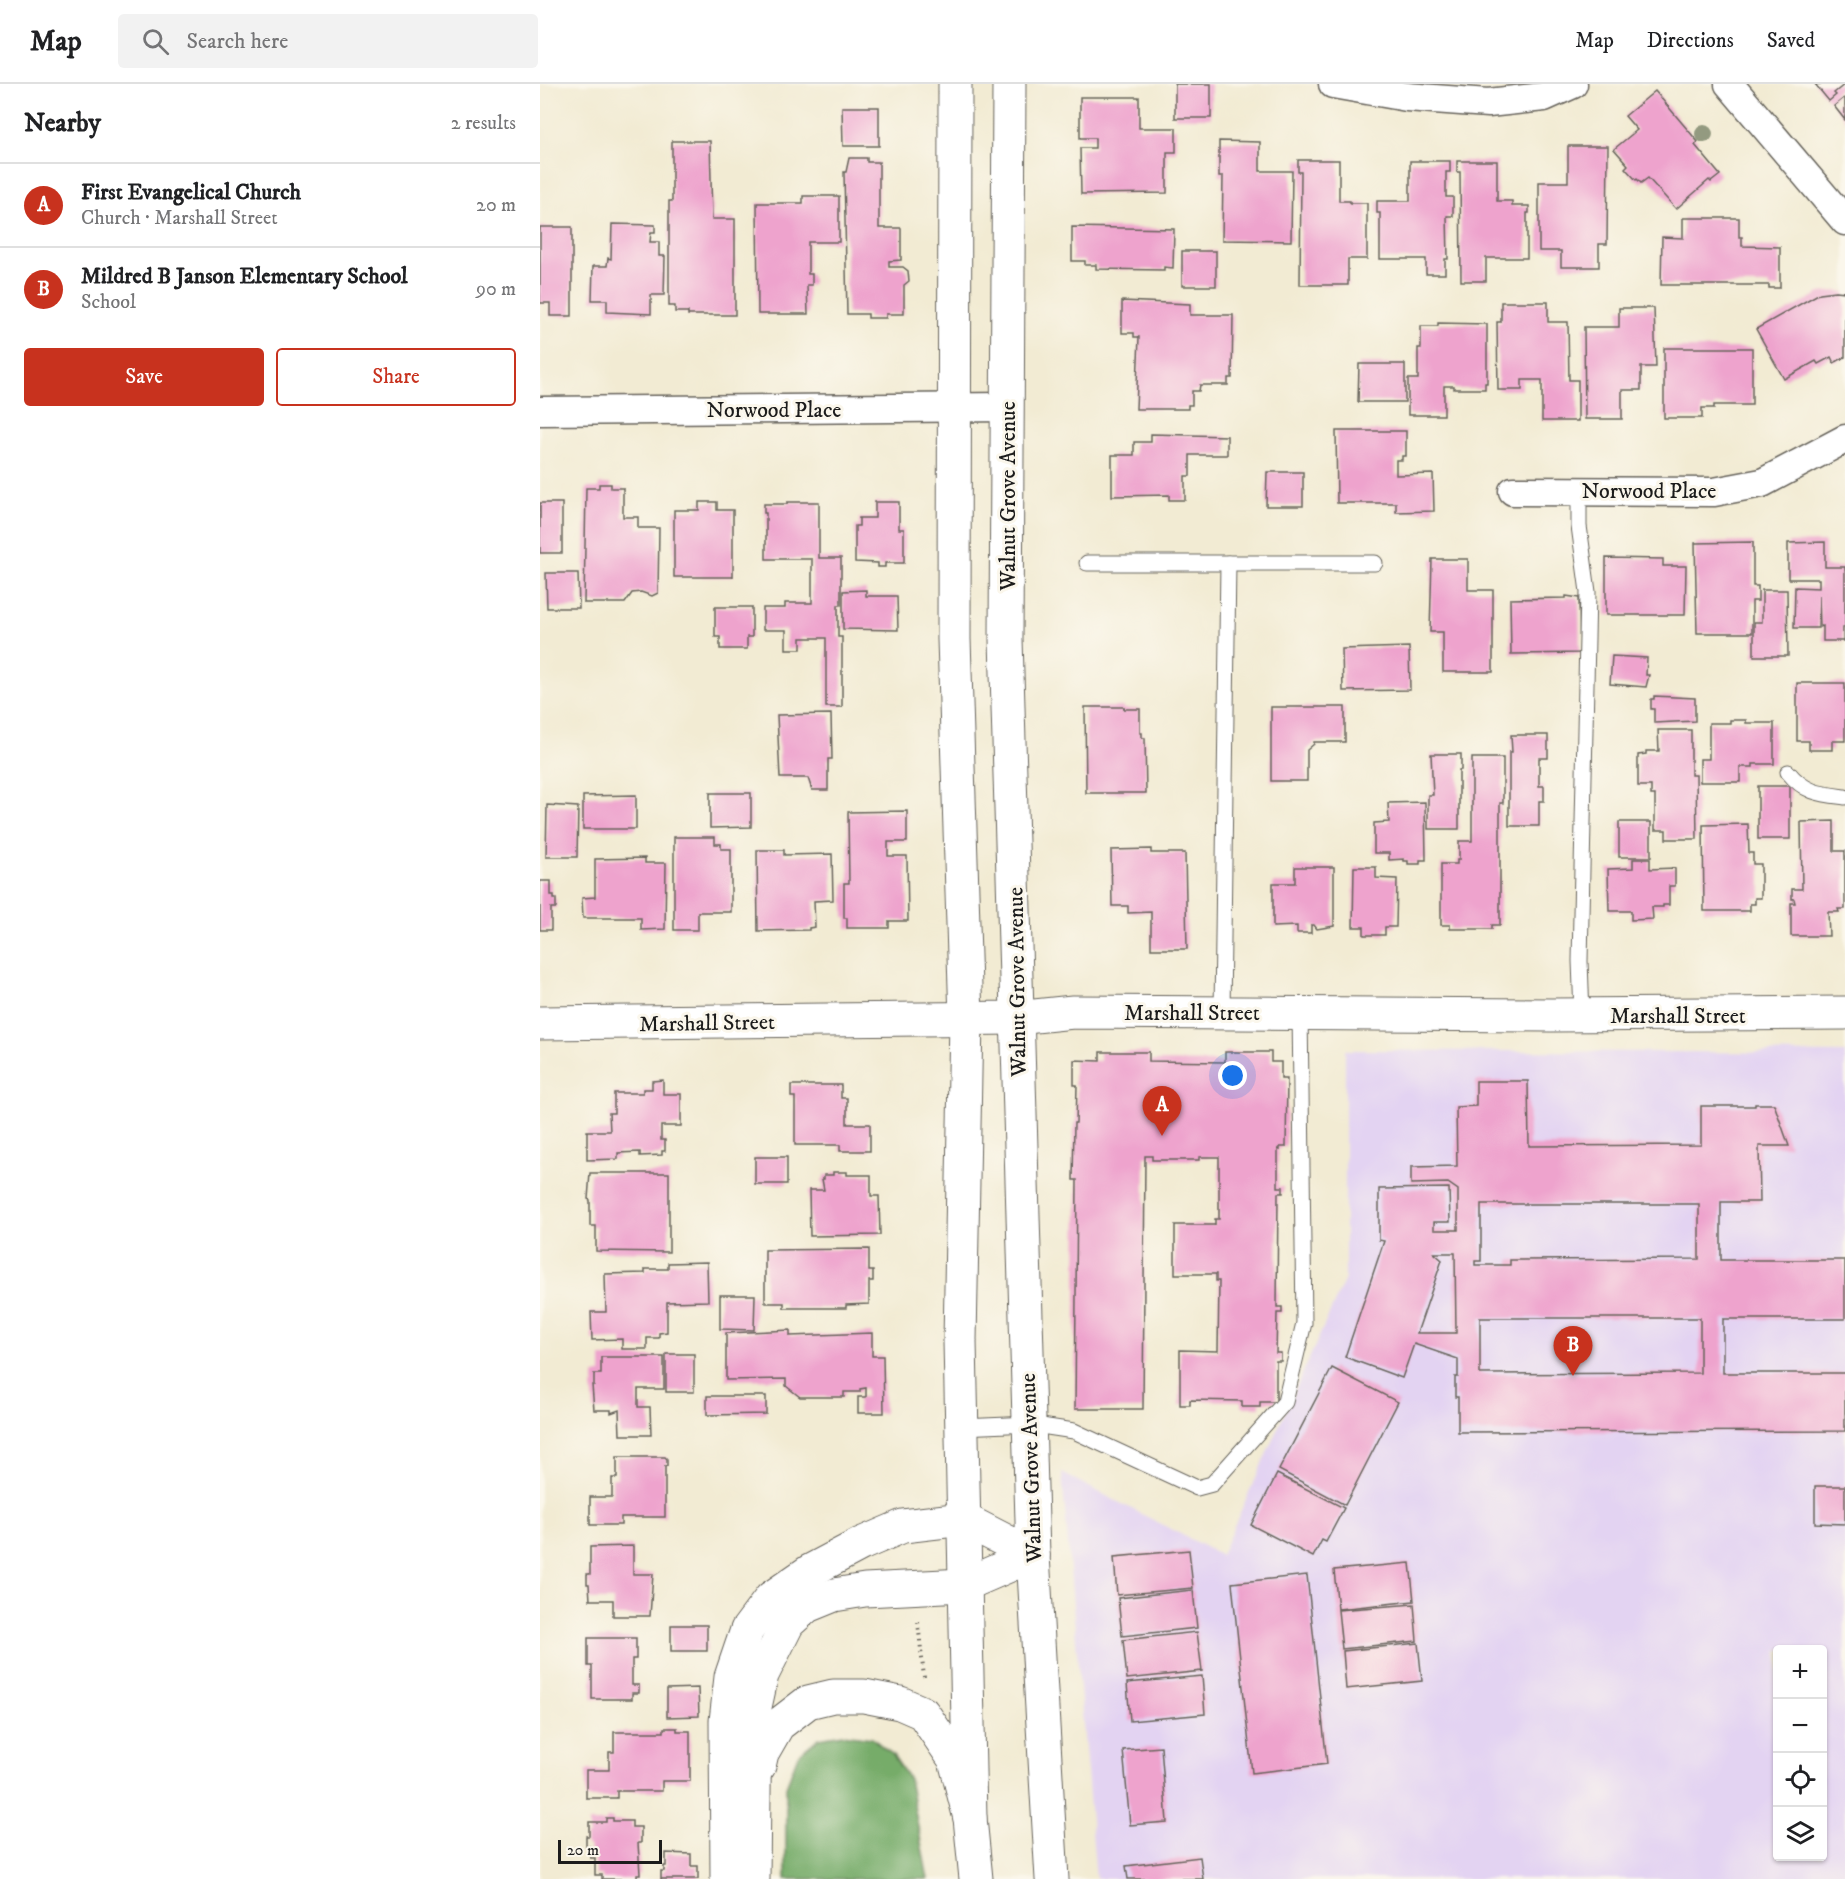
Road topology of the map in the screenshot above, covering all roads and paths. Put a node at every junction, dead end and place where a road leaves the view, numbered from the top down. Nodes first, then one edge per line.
1 (955, 84) edge
2 (1009, 84) edge
3 (1333, 84) edge
4 (1573, 84) edge
5 (1729, 84) edge
6 (1845, 221) edge
7 (1008, 407) junction
8 (955, 408) junction
9 (540, 411) edge
10 (1845, 439) edge
11 (1513, 491) dead end
12 (1579, 491) junction
13 (1087, 563) dead end
14 (1228, 563) junction
15 (1375, 563) dead end
16 (1788, 772) dead end
17 (1845, 797) edge
18 (1222, 1012) junction
19 (1300, 1012) junction
20 (1845, 1013) edge
21 (1582, 1015) junction
22 (1016, 1018) junction
23 (966, 1019) junction
24 (540, 1023) edge
25 (1028, 1424) junction
26 (961, 1427) junction
27 (963, 1519) junction
28 (1033, 1555) junction
29 (964, 1584) junction
30 (918, 1614) dead end
31 (924, 1678) dead end
32 (753, 1791) junction
33 (970, 1818) junction
34 (727, 1879) edge
35 (753, 1879) edge
36 (976, 1879) edge
37 (1052, 1879) edge

1 - 8 main road
2 - 7 main road, Walnut Grove Avenue
3 - 4 street
5 - 6 street
7 - 8 street, Norwood Place
7 - 22 main road, Walnut Grove Avenue
8 - 9 street, Norwood Place
8 - 23 main road
10 - 12 street, Norwood Place
11 - 12 street, Norwood Place
12 - 21 lane
13 - 14 lane
14 - 15 lane
14 - 18 lane
16 - 17 lane
18 - 19 main road, Marshall Street
18 - 22 main road, Marshall Street
19 - 21 main road, Marshall Street
19 - 25 lane
20 - 21 main road, Marshall Street
22 - 23 main road, Marshall Street
22 - 25 main road, Walnut Grove Avenue
23 - 24 main road, Marshall Street
23 - 26 main road
25 - 26 lane
25 - 28 main road, Walnut Grove Avenue
26 - 27 main road
27 - 28 main road
27 - 29 main road
27 - 34 main road
28 - 29 main road
28 - 37 main road, Walnut Grove Avenue
29 - 32 main road
29 - 33 main road
30 - 31 path
32 - 33 main road
32 - 35 main road
33 - 36 main road

